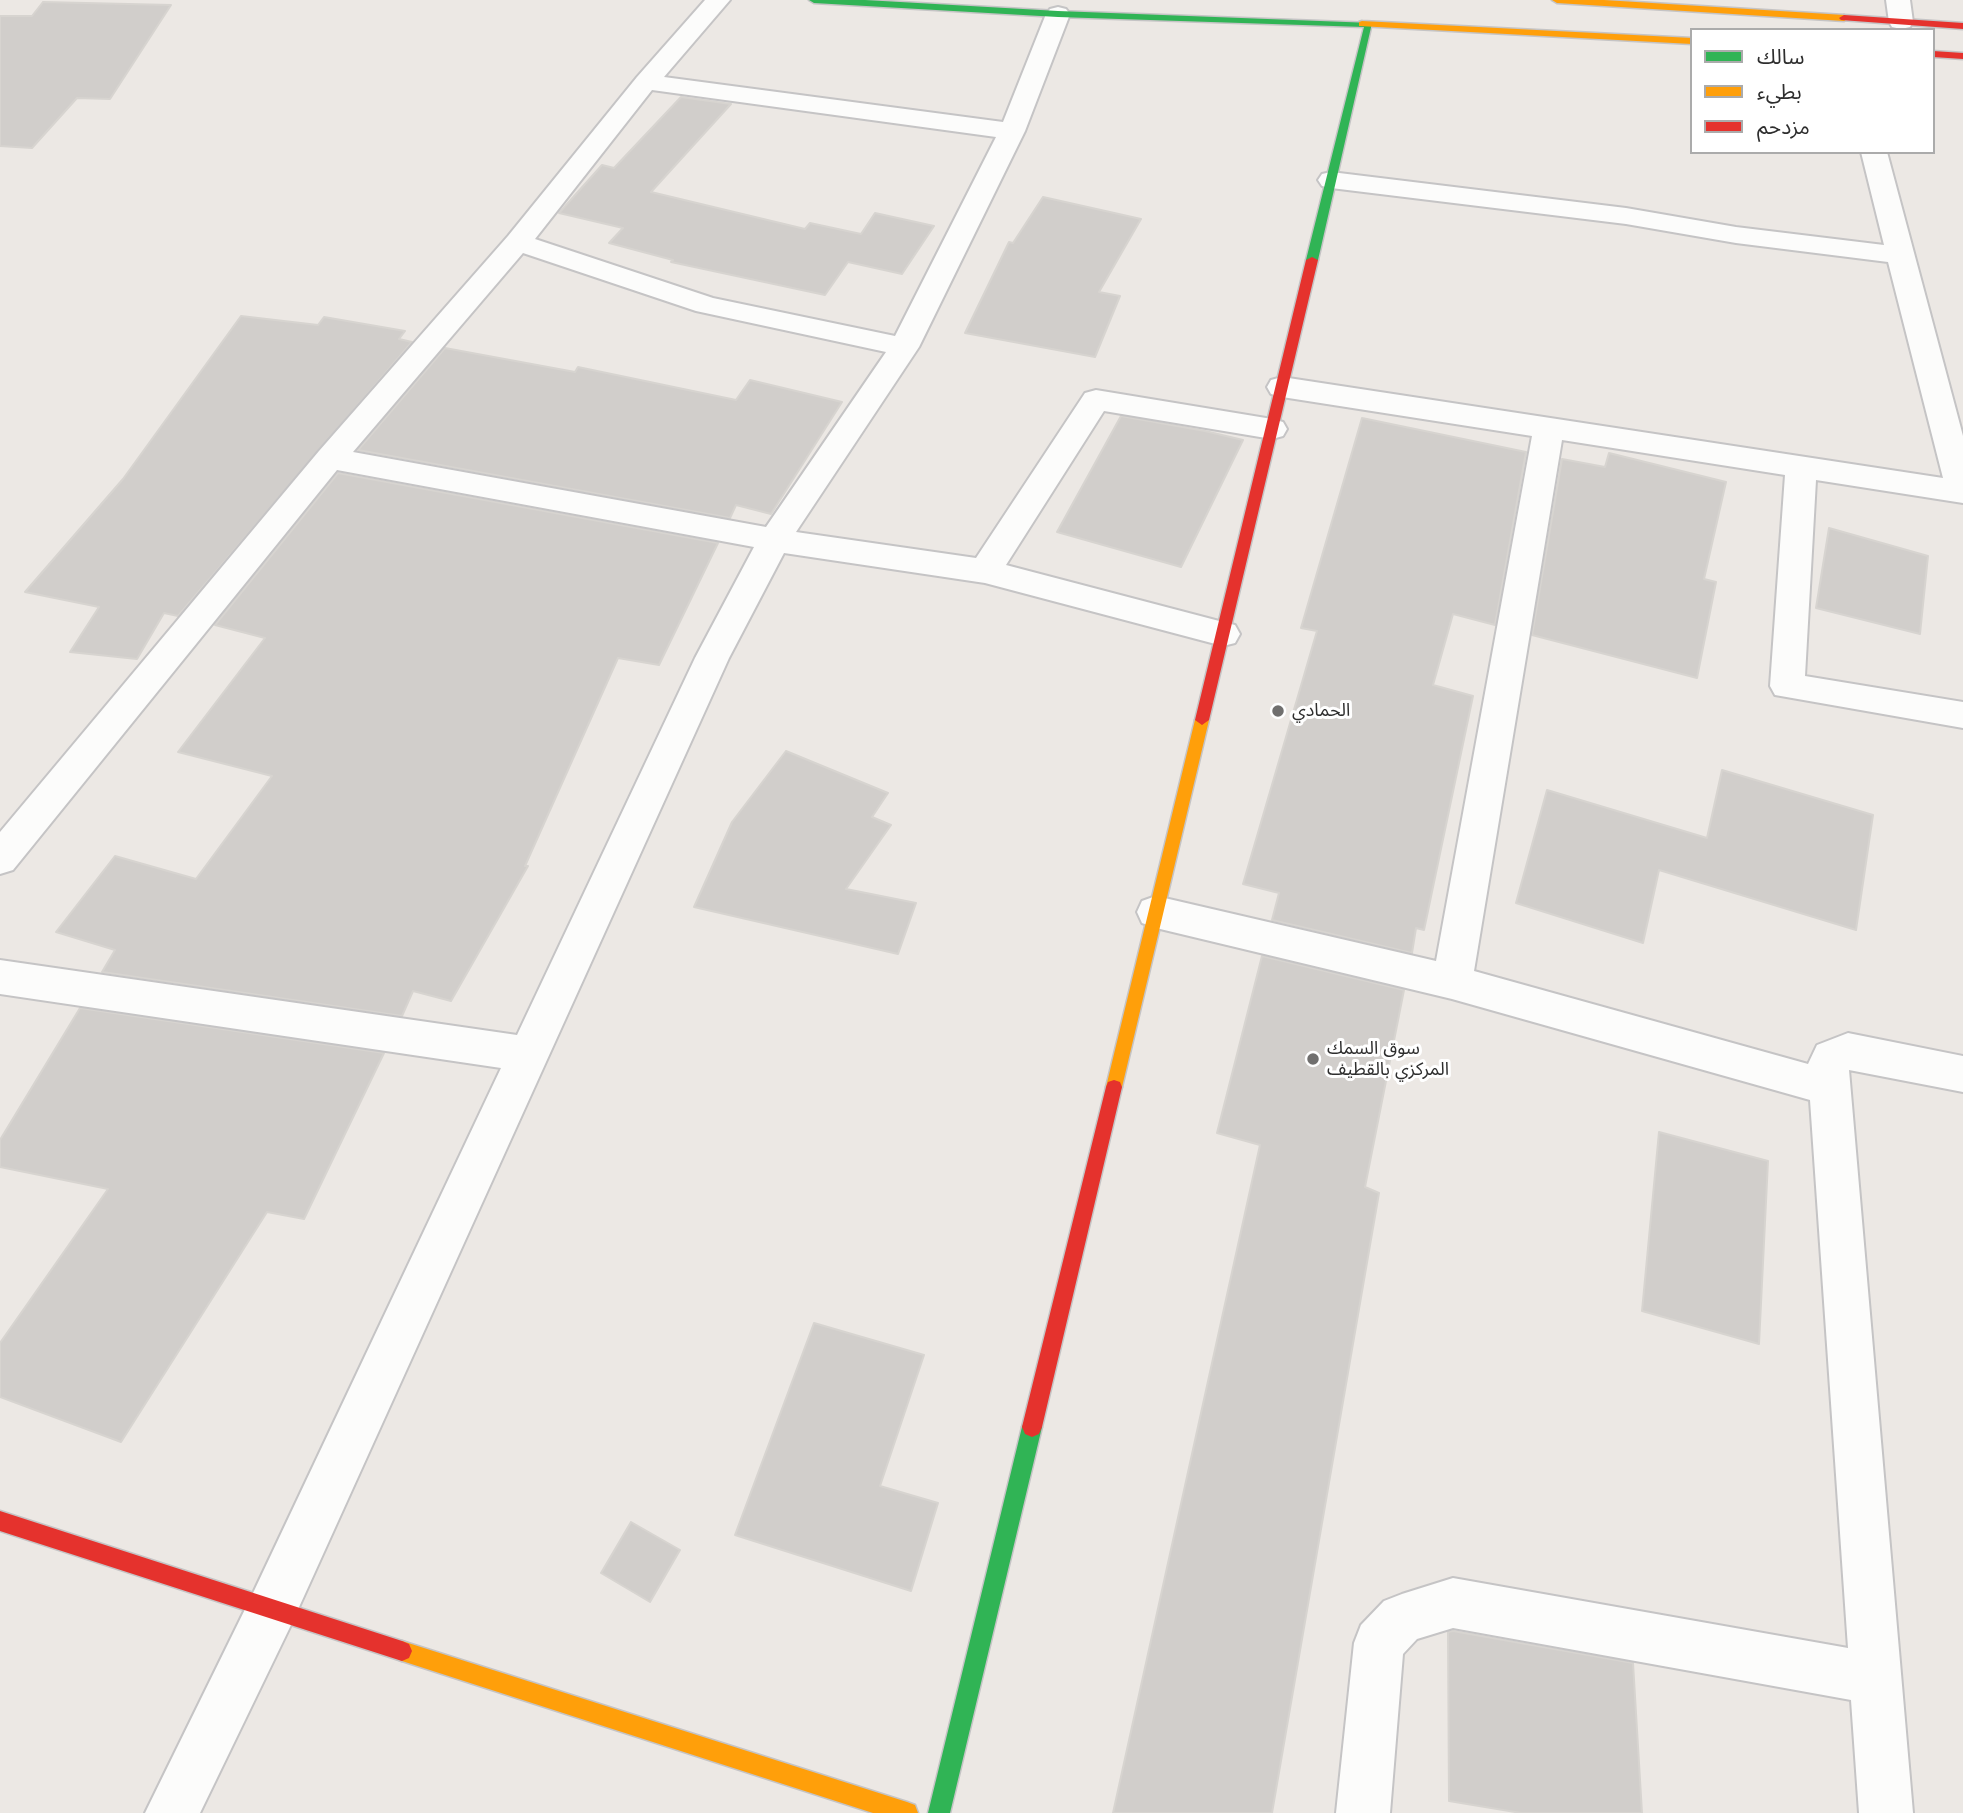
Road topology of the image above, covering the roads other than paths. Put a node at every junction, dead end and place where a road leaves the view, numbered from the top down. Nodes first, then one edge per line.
1 (719, 0) edge
2 (814, 0) edge
3 (1557, 0) edge
4 (1900, 11) edge
5 (1058, 14) junction
6 (1369, 25) junction
7 (1963, 26) edge
8 (1690, 41) edge
9 (1935, 54) edge
10 (1963, 56) edge
11 (646, 82) junction
12 (1012, 131) junction
13 (1875, 154) edge
14 (1331, 180) junction
15 (518, 242) junction
16 (1901, 255) junction
17 (904, 346) junction
18 (1282, 387) junction
19 (1272, 429) junction
20 (1549, 429) junction
21 (330, 458) junction
22 (1801, 467) junction
23 (1963, 492) edge
24 (774, 540) junction
25 (985, 571) junction
26 (1223, 634) junction
27 (1963, 715) edge
28 (0, 859) edge
29 (1156, 912) junction
30 (0, 977) edge
31 (1452, 982) junction
32 (528, 1054) junction
33 (1963, 1074) edge
34 (1829, 1085) junction
35 (0, 1521) edge
36 (272, 1609) junction
37 (1876, 1679) junction
38 (172, 1813) edge
39 (907, 1813) edge
40 (939, 1813) edge
41 (1363, 1813) edge
42 (1886, 1813) edge

1 - 11 street
2 - 5 street
3 - 4 street
4 - 7 street
5 - 6 street
5 - 12 street
6 - 8 street
6 - 14 street
9 - 10 street
11 - 12 street
11 - 15 street
12 - 17 street
13 - 16 street
14 - 16 street
14 - 18 street
15 - 17 street
15 - 21 street
16 - 23 street
17 - 24 street
18 - 19 street
18 - 20 street
19 - 25 street
19 - 26 street
20 - 22 street
20 - 31 street
21 - 24 street
21 - 28 street
22 - 23 street
22 - 27 street
24 - 25 street
24 - 32 street
25 - 26 street
26 - 29 street
29 - 31 street
29 - 40 street
30 - 32 street
31 - 34 street
32 - 36 street
33 - 34 street
34 - 37 street
35 - 36 street
36 - 38 street
36 - 39 street
37 - 41 street
37 - 42 street

